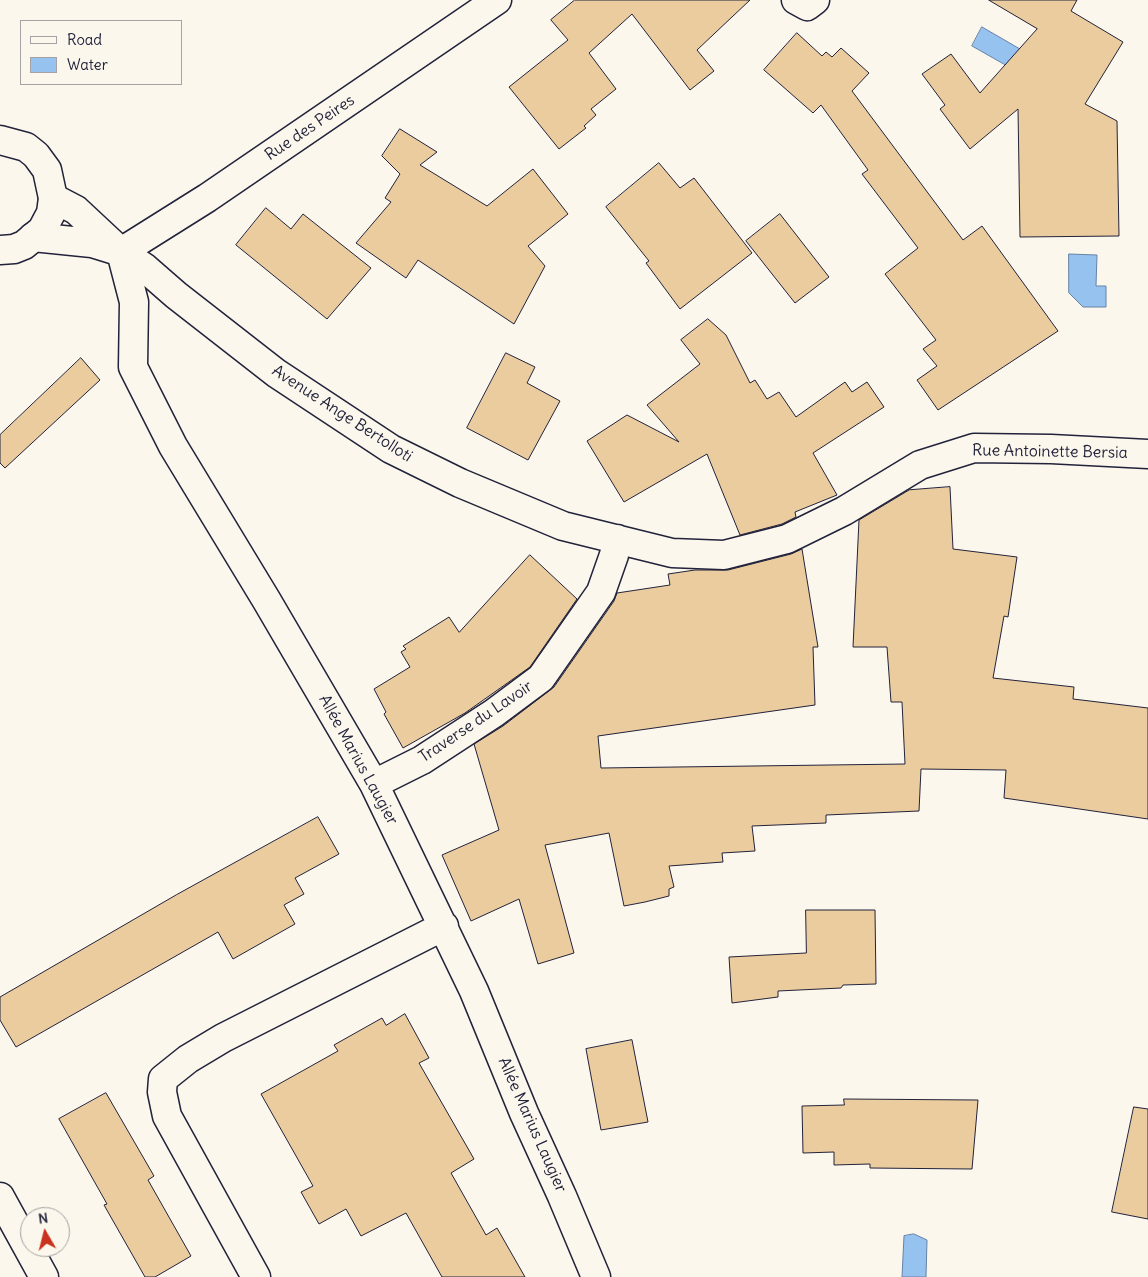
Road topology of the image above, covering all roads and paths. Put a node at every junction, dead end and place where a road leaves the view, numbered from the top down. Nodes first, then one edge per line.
1 (497, 0) edge
2 (796, 0) edge
3 (815, 0) edge
4 (0, 140) edge
5 (53, 198) junction
6 (33, 237) junction
7 (0, 250) edge
8 (121, 252) junction
9 (1148, 454) edge
10 (617, 539) junction
11 (374, 784) junction
12 (444, 926) junction
13 (0, 1197) edge
14 (44, 1277) edge
15 (256, 1277) edge
16 (596, 1277) edge

1 - 8 street, Rue des Peires
2 - 3 street
4 - 5 street
5 - 6 street
5 - 8 street
6 - 7 street
6 - 8 street
8 - 10 street, Avenue Ange Bertolloti
8 - 11 street, Allée Marius Laugier
9 - 10 street, Rue Antoinette Bersia
10 - 11 street, Traverse du Lavoir
11 - 12 street, Allée Marius Laugier
12 - 15 street
12 - 16 street, Allée Marius Laugier
13 - 14 street

